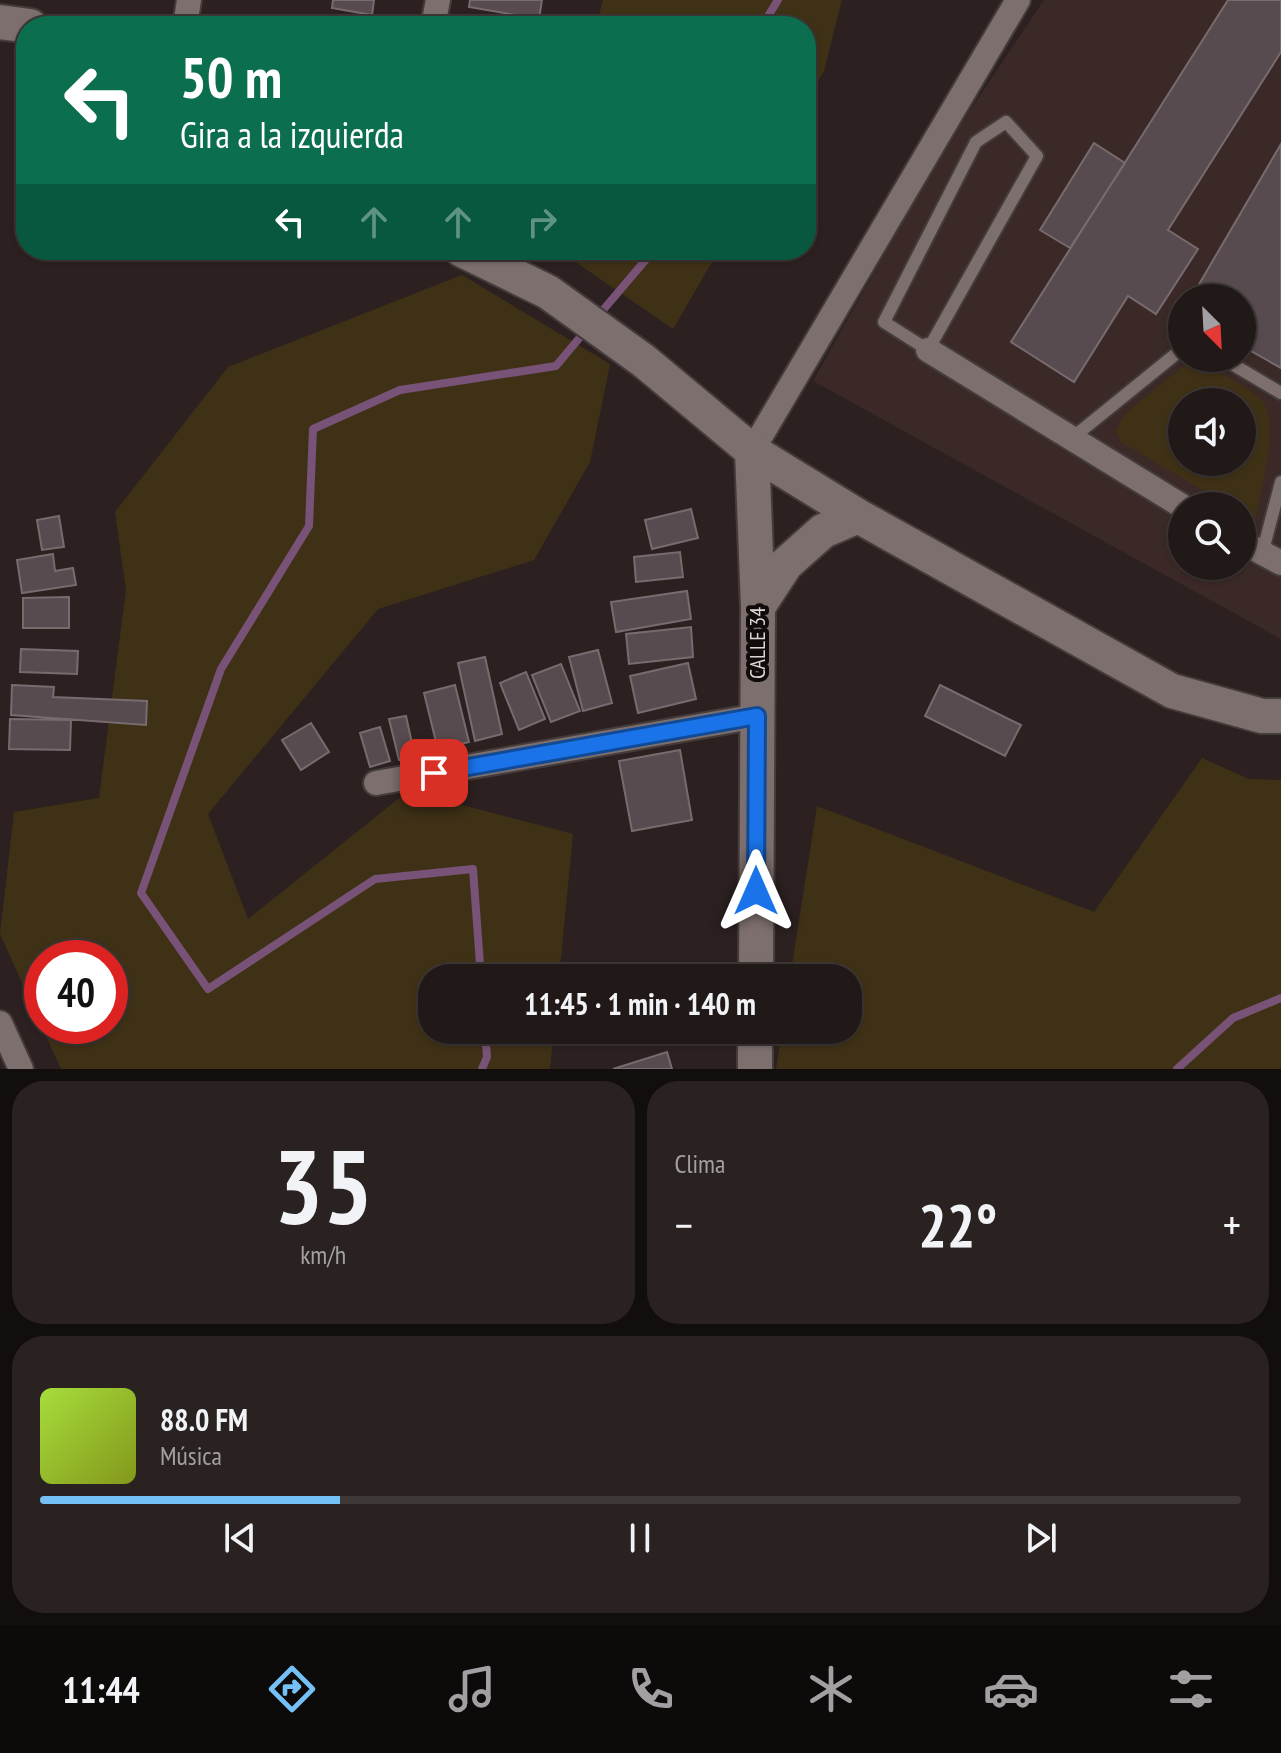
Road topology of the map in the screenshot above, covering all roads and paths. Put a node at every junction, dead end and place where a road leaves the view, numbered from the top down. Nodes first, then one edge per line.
1 (1018, 0) edge
2 (482, 260) edge
3 (928, 350) junction
4 (1168, 360) edge
5 (1246, 372) edge
6 (1281, 393) edge
7 (1071, 439) junction
8 (752, 451) junction
9 (1281, 482) edge
10 (1168, 498) edge
11 (858, 516) junction
12 (1262, 553) edge
13 (758, 607) junction
14 (757, 716) junction
15 (1281, 716) edge
16 (376, 783) dead end
17 (756, 964) edge
18 (0, 1023) edge
19 (755, 1044) edge
20 (21, 1069) edge
21 (755, 1069) edge

1 - 8 street
2 - 8 street
3 - 3 lane
3 - 7 street
4 - 7 lane
5 - 6 lane
7 - 10 street
8 - 11 street
8 - 13 street, CALLE 34
9 - 12 lane
11 - 13 street
11 - 15 street
13 - 14 street, CALLE 34
14 - 16 street
14 - 17 street, CALLE 34
18 - 20 street
19 - 21 street

